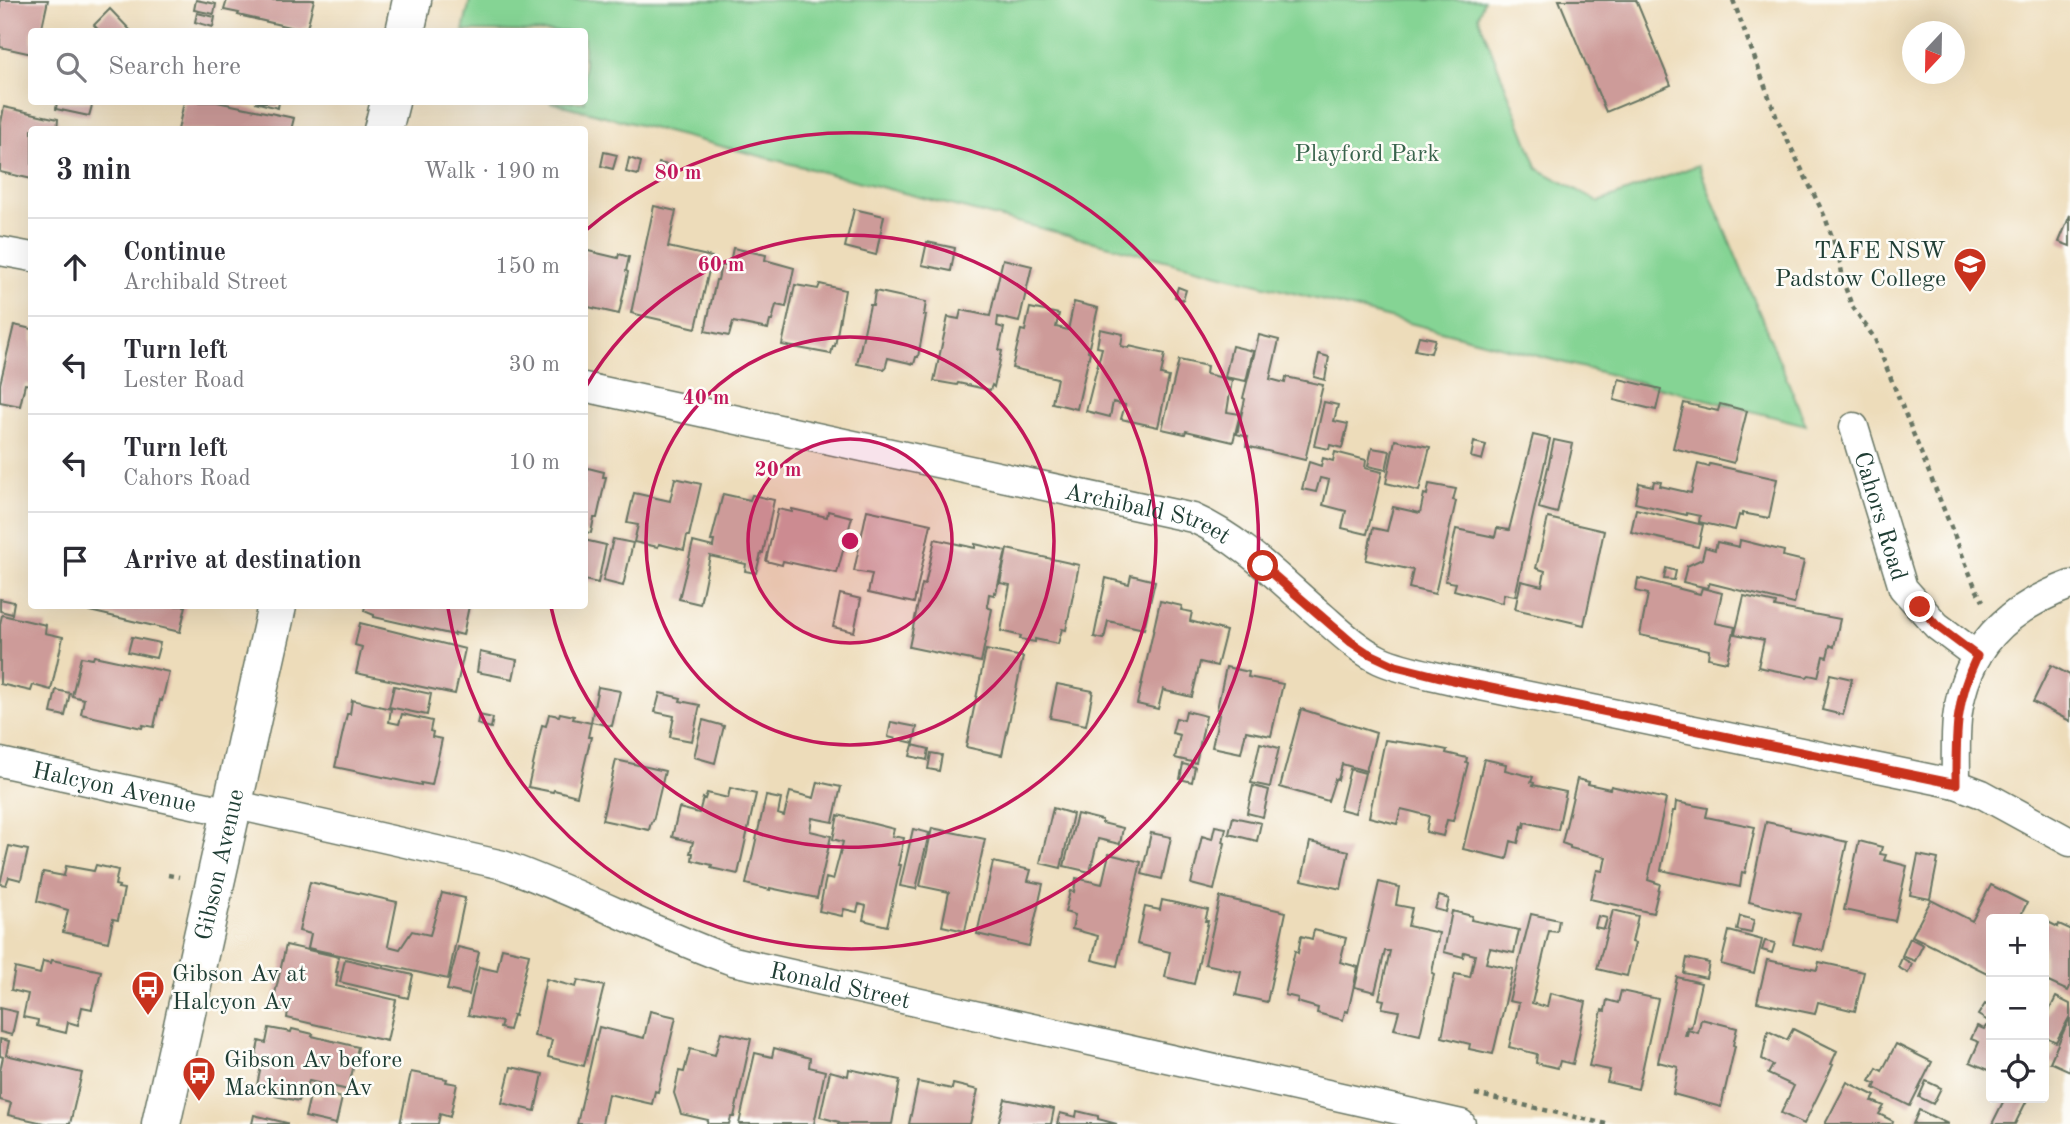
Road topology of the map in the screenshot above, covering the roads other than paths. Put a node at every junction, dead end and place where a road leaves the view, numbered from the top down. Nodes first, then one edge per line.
1 (412, 0) edge
2 (406, 28) edge
3 (389, 105) edge
4 (384, 126) edge
5 (0, 250) edge
6 (28, 256) edge
7 (588, 388) edge
8 (1854, 427) dead end
9 (2070, 585) edge
10 (276, 609) edge
11 (1977, 656) junction
12 (0, 762) edge
13 (1956, 784) junction
14 (231, 808) junction
15 (2070, 842) edge
16 (161, 1124) edge
17 (1461, 1124) edge

1 - 2 main road
3 - 4 main road
5 - 6 street
7 - 13 street, Archibald Street
8 - 11 street, Cahors Road
9 - 11 street
10 - 14 main road, Gibson Avenue
11 - 13 street
12 - 14 street, Halcyon Avenue
13 - 15 street, Archibald Street
14 - 16 main road, Gibson Avenue
14 - 17 street, Ronald Street

